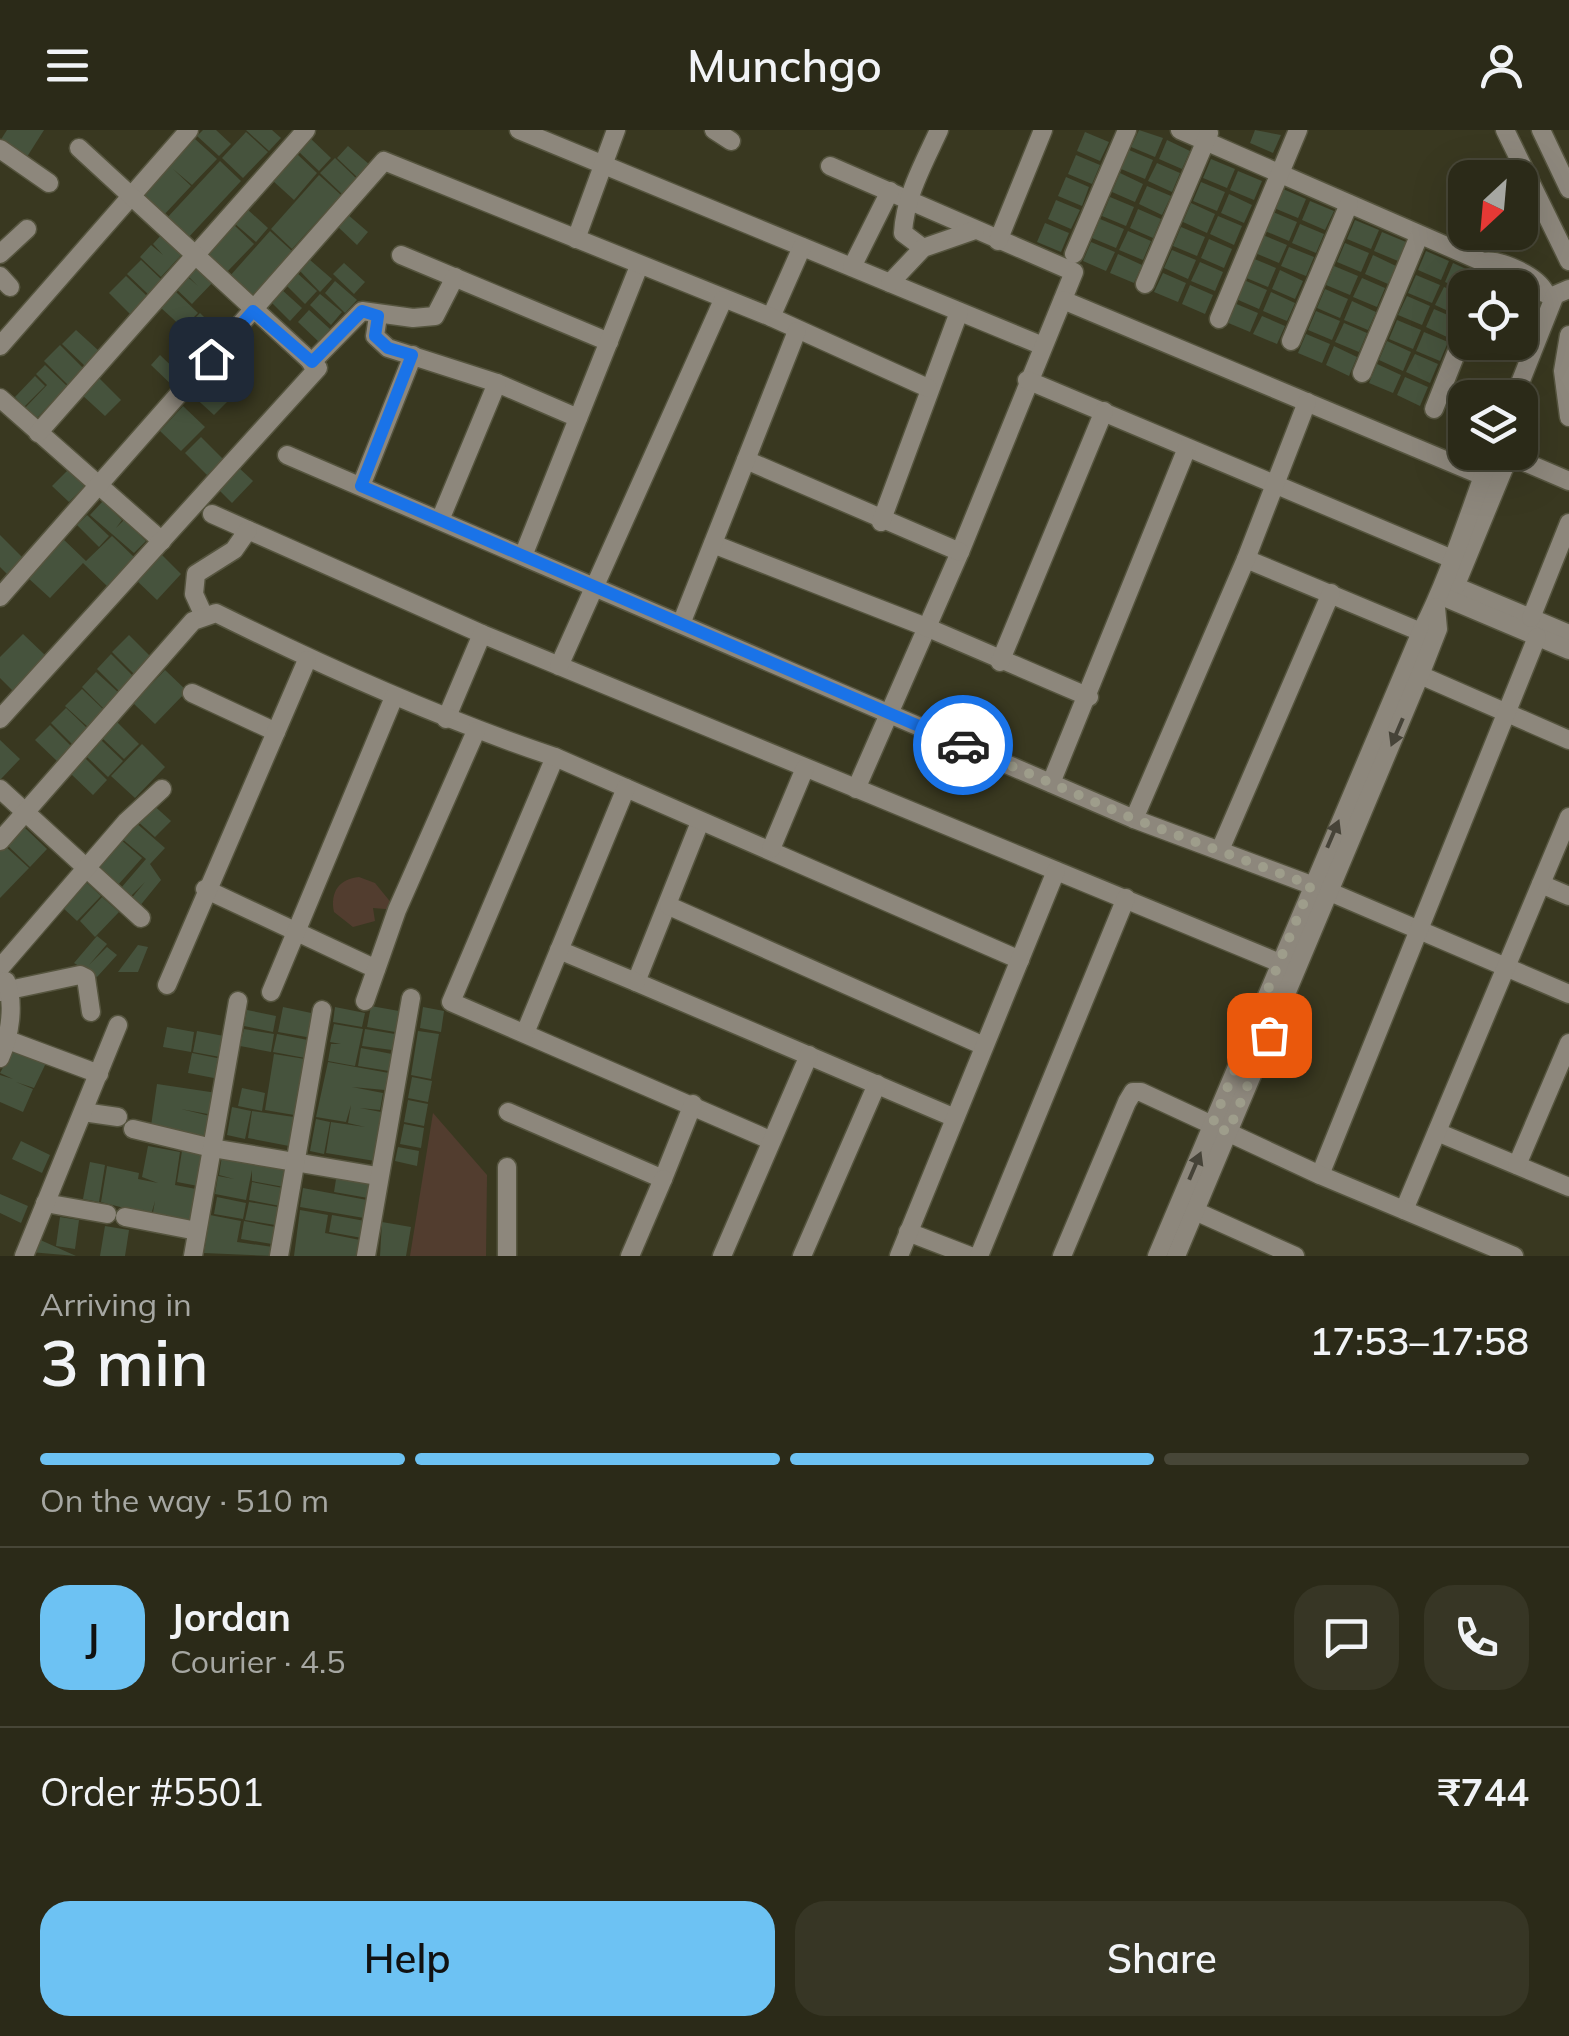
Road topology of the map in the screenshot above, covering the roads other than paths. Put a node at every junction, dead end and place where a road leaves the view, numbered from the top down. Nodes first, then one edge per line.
1 (189, 130) edge
2 (306, 130) edge
3 (518, 130) edge
4 (616, 130) edge
5 (714, 130) edge
6 (938, 130) edge
7 (1043, 130) edge
8 (1127, 130) edge
9 (1180, 130) edge
10 (1298, 130) edge
11 (1505, 130) edge
12 (1541, 130) edge
13 (1208, 136) edge
14 (731, 141) dead end
15 (0, 148) edge
16 (79, 148) dead end
17 (606, 166) junction
18 (830, 166) dead end
19 (1281, 174) junction
20 (49, 183) dead end
21 (1569, 189) edge
22 (890, 191) junction
23 (128, 196) junction
24 (909, 198) junction
25 (1350, 204) junction
26 (28, 228) dead end
27 (975, 230) junction
28 (1419, 236) junction
29 (576, 239) junction
30 (998, 241) junction
31 (802, 247) junction
32 (923, 248) junction
33 (0, 254) edge
34 (1074, 254) dead end
35 (192, 255) junction
36 (401, 255) dead end
37 (1569, 261) edge
38 (639, 266) junction
39 (852, 268) junction
40 (1477, 270) edge
41 (1486, 270) edge
42 (1514, 270) edge
43 (455, 278) junction
44 (890, 283) junction
45 (1145, 284) dead end
46 (1556, 293) edge
47 (723, 300) junction
48 (1064, 300) junction
49 (253, 311) junction
50 (960, 312) junction
51 (378, 316) junction
52 (771, 317) junction
53 (1219, 319) dead end
54 (797, 330) junction
55 (1569, 335) edge
56 (1292, 341) dead end
57 (608, 342) junction
58 (0, 346) edge
59 (1043, 346) junction
60 (412, 355) junction
61 (1454, 360) edge
62 (312, 362) junction
63 (1362, 373) dead end
64 (1028, 380) junction
65 (1521, 380) edge
66 (497, 384) junction
67 (928, 388) junction
68 (0, 398) edge
69 (1307, 402) junction
70 (1434, 410) dead end
71 (1104, 412) junction
72 (1569, 417) edge
73 (578, 418) junction
74 (38, 433) junction
75 (1188, 448) junction
76 (288, 454) dead end
77 (746, 460) junction
78 (1538, 469) edge
79 (1488, 470) edge
80 (1494, 470) edge
81 (1483, 476) junction
82 (1569, 481) edge
83 (1277, 483) junction
84 (98, 486) junction
85 (361, 486) junction
86 (212, 514) dead end
87 (440, 520) junction
88 (881, 522) junction
89 (1569, 524) edge
90 (248, 530) junction
91 (162, 541) junction
92 (713, 544) junction
93 (960, 552) junction
94 (523, 556) junction
95 (1450, 558) junction
96 (1246, 559) junction
97 (594, 587) junction
98 (1331, 593) junction
99 (1443, 593) junction
100 (0, 597) edge
101 (204, 616) junction
102 (1530, 618) junction
103 (681, 624) junction
104 (926, 627) junction
105 (1421, 632) junction
106 (482, 634) junction
107 (1569, 634) edge
108 (1537, 637) junction
109 (1569, 650) edge
110 (307, 660) junction
111 (1000, 662) junction
112 (559, 666) junction
113 (1420, 676) junction
114 (192, 693) dead end
115 (394, 697) junction
116 (1089, 697) junction
117 (890, 714) junction
118 (1506, 714) junction
119 (0, 718) edge
120 (446, 719) junction
121 (476, 731) junction
122 (276, 732) junction
123 (1569, 740) edge
124 (555, 758) junction
125 (805, 768) junction
126 (1051, 783) junction
127 (0, 788) edge
128 (626, 788) junction
129 (856, 788) junction
130 (162, 789) dead end
131 (26, 812) junction
132 (1569, 818) edge
133 (1134, 819) junction
134 (700, 822) junction
135 (0, 842) edge
136 (771, 850) junction
137 (1220, 850) junction
138 (84, 869) junction
139 (1056, 871) junction
140 (1541, 884) junction
141 (1311, 885) junction
142 (206, 890) junction
143 (1330, 892) junction
144 (1569, 896) edge
145 (1126, 898) junction
146 (669, 906) junction
147 (141, 918) dead end
148 (1420, 928) junction
149 (296, 932) junction
150 (559, 950) junction
151 (1020, 960) junction
152 (1280, 963) junction
153 (1507, 966) junction
154 (0, 968) edge
155 (376, 969) junction
156 (636, 982) junction
157 (167, 985) dead end
158 (5, 991) edge
159 (271, 992) dead end
160 (1569, 994) edge
161 (412, 998) dead end
162 (238, 1001) dead end
163 (365, 1001) dead end
164 (322, 1010) dead end
165 (91, 1012) dead end
166 (118, 1026) dead end
167 (525, 1033) junction
168 (1569, 1043) edge
169 (984, 1046) junction
170 (4, 1049) edge
171 (810, 1054) junction
172 (99, 1074) junction
173 (877, 1084) junction
174 (693, 1104) junction
175 (84, 1112) junction
176 (508, 1112) dead end
177 (955, 1118) junction
178 (1220, 1129) junction
179 (1438, 1132) junction
180 (770, 1140) junction
181 (212, 1148) junction
182 (295, 1162) junction
183 (1518, 1165) junction
184 (507, 1167) dead end
185 (1320, 1174) junction
186 (377, 1176) junction
187 (663, 1179) junction
188 (1569, 1186) edge
189 (46, 1203) junction
190 (1404, 1210) junction
191 (1195, 1211) junction
192 (197, 1230) junction
193 (908, 1232) junction
194 (1478, 1249) edge
195 (1271, 1251) edge
196 (24, 1256) edge
197 (192, 1256) edge
198 (278, 1256) edge
199 (366, 1256) edge
200 (508, 1256) edge
201 (630, 1256) edge
202 (722, 1256) edge
203 (802, 1256) edge
204 (898, 1256) edge
205 (970, 1256) edge
206 (979, 1256) edge
207 (1062, 1256) edge
208 (1157, 1256) edge
209 (1176, 1256) edge
210 (1295, 1256) edge
211 (1514, 1256) edge

1 - 23 street
2 - 35 street
3 - 17 street
4 - 17 street
5 - 14 street
6 - 24 street
7 - 30 street
8 - 34 street
9 - 13 street
10 - 19 street
11 - 37 street
12 - 21 street
13 - 19 street
13 - 45 street
15 - 20 street
16 - 23 street
17 - 29 street
17 - 31 street
18 - 22 street
19 - 25 street
19 - 53 street
22 - 24 street
22 - 39 street
23 - 35 street
23 - 58 street
24 - 27 street
24 - 32 street
25 - 28 street
25 - 56 street
26 - 33 street
27 - 30 street
27 - 32 street
28 - 40 street
28 - 63 street
29 - 38 street
29 - 49 street
30 - 48 street
31 - 39 street
31 - 52 street
32 - 44 street
35 - 49 street
35 - 74 street
36 - 43 street
38 - 47 street
38 - 57 street
39 - 44 street
41 - 42 street
43 - 51 street
43 - 57 street
44 - 50 street
46 - 65 street
47 - 52 street
47 - 97 street
48 - 59 street
48 - 69 street
49 - 62 street
49 - 84 street
50 - 59 street
50 - 67 street
51 - 60 street
51 - 62 street
52 - 54 street
54 - 67 street
54 - 77 street
55 - 72 street
57 - 73 street
59 - 64 street
60 - 66 street
60 - 85 street
61 - 70 street
62 - 91 street
64 - 71 street
64 - 93 street
66 - 73 street
66 - 87 street
67 - 88 street
68 - 74 street
69 - 81 street
69 - 83 street
71 - 75 street
71 - 111 street
73 - 94 street
74 - 84 street
75 - 83 street
75 - 116 street
76 - 85 street
77 - 88 street
77 - 92 street
78 - 82 street
79 - 81 street
80 - 99 street
81 - 95 street
83 - 95 street
83 - 96 street
84 - 91 street
84 - 100 street
85 - 87 street
86 - 90 street
87 - 94 street
88 - 93 street
89 - 102 street
90 - 101 street
90 - 106 street
91 - 119 street
92 - 103 street
92 - 104 street
93 - 104 street
94 - 97 street
95 - 99 street
96 - 98 street
96 - 133 street
97 - 103 street
97 - 112 street
98 - 105 street
98 - 137 street
99 - 102 street
99 - 105 street
99 - 108 street
99 - 113 street
101 - 110 street
101 - 131 street
102 - 107 street
103 - 117 street
104 - 111 street
104 - 117 street
141 -> 105 street
106 - 112 street
106 - 120 street
108 - 109 street
108 - 118 street
110 - 115 street
110 - 122 street
111 - 116 street
112 - 125 street
113 - 118 street
113 -> 143 street
114 - 122 street
115 - 120 street
115 - 149 street
116 - 126 street
117 - 126 street
117 - 129 street
118 - 123 street
118 - 148 street
120 - 121 street
121 - 124 street
121 - 155 street
122 - 142 street
124 - 128 street
124 - 167 street
125 - 129 street
125 - 136 street
126 - 133 street
127 - 131 street
128 - 134 street
128 - 150 street
129 - 139 street
130 - 138 street
131 - 135 street
131 - 138 street
132 - 140 street
133 - 137 street
134 - 136 street
134 - 146 street
136 - 151 street
137 - 141 street
138 - 147 street
138 - 154 street
139 - 145 street
139 - 151 street
140 - 144 street
140 - 153 street
141 - 143 street
141 - 152 street
142 - 149 street
142 - 157 street
143 - 148 street
143 - 178 street
145 - 152 street
145 - 206 street
146 - 156 street
146 - 169 street
148 - 153 street
148 - 185 street
149 - 155 street
149 - 159 street
150 - 156 street
150 - 167 street
151 - 169 street
152 - 178 street
153 - 160 street
153 - 179 street
154 - 158 street
155 - 163 street
156 - 171 street
158 - 165 street
158 - 170 street
161 - 186 street
162 - 181 street
164 - 182 street
166 - 172 street
167 - 174 street
168 - 183 street
169 - 177 street
170 - 172 street
171 - 173 street
171 - 180 street
172 - 175 street
173 - 177 street
173 - 203 street
174 - 180 street
174 - 187 street
175 - 181 street
175 - 189 street
176 - 187 street
177 - 193 street
178 - 185 street
178 - 191 street
178 - 207 street
208 -> 178 street
179 - 183 street
179 - 190 street
180 - 202 street
181 - 182 street
181 - 192 street
182 - 186 street
182 - 198 street
183 - 188 street
184 - 200 street
185 - 190 street
186 - 199 street
187 - 201 street
189 - 192 street
189 - 196 street
190 - 194 street
191 - 195 street
191 - 209 street
192 - 197 street
193 - 204 street
193 - 205 street
194 - 211 street
195 - 210 street

